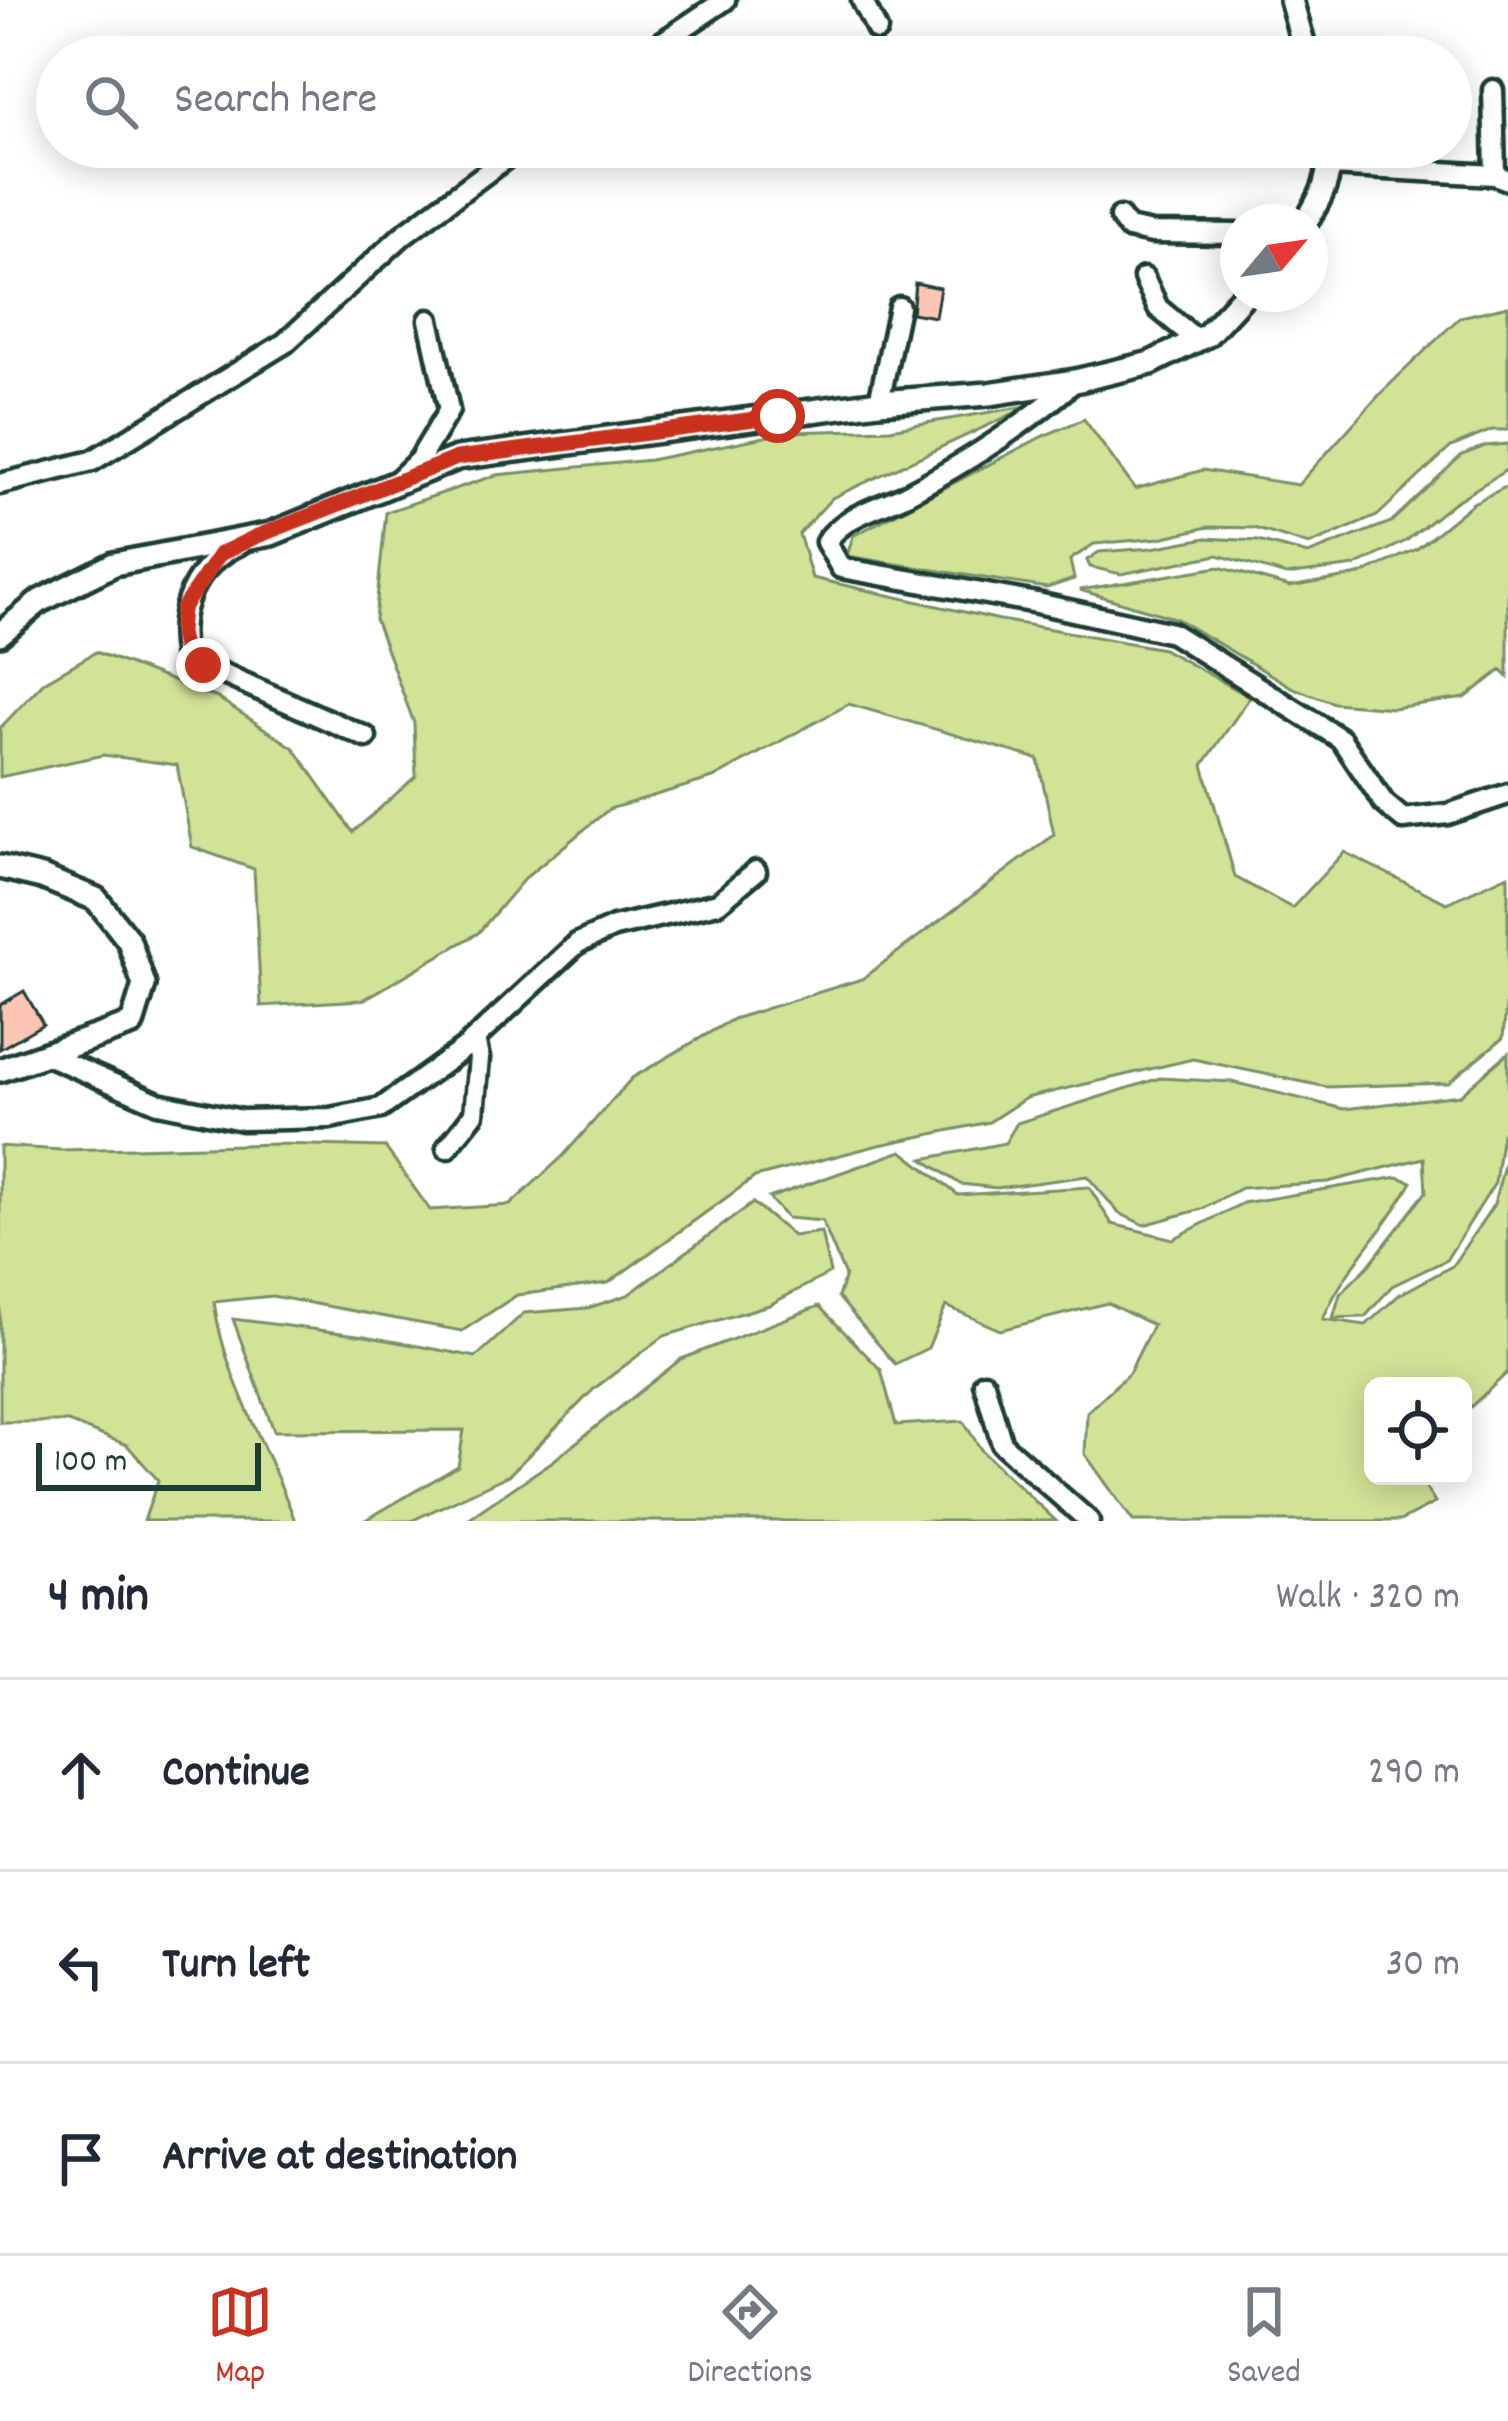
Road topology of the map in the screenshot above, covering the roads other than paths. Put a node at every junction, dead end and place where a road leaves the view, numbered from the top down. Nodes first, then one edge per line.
1 (725, 0) edge
2 (862, 0) edge
3 (1291, 0) edge
4 (877, 30) dead end
5 (671, 36) edge
6 (1301, 36) edge
7 (1493, 90) dead end
8 (492, 168) edge
9 (1327, 168) edge
10 (1424, 168) edge
11 (1502, 177) edge
12 (1317, 204) edge
13 (1120, 217) dead end
14 (1220, 234) edge
15 (1144, 278) dead end
16 (898, 307) dead end
17 (1229, 312) edge
18 (429, 320) dead end
19 (1197, 340) junction
20 (1075, 381) junction
21 (879, 402) junction
22 (395, 483) junction
23 (0, 484) edge
24 (255, 537) junction
25 (0, 634) edge
26 (367, 737) dead end
27 (1508, 794) edge
28 (0, 867) edge
29 (756, 872) dead end
30 (475, 1039) junction
31 (47, 1054) junction
32 (0, 1070) edge
33 (447, 1148) dead end
34 (984, 1383) dead end
35 (1089, 1521) edge

1 - 5 street
2 - 4 street
3 - 6 street
7 - 11 street
8 - 23 street
9 - 12 street
10 - 11 street
13 - 14 street
15 - 19 street
16 - 21 street
17 - 19 street
18 - 22 street
19 - 20 street
20 - 21 street
20 - 27 street
21 - 22 street
22 - 24 street
24 - 25 street
24 - 26 street
28 - 31 street
29 - 30 street
30 - 31 street
30 - 33 street
31 - 32 street
34 - 35 street

